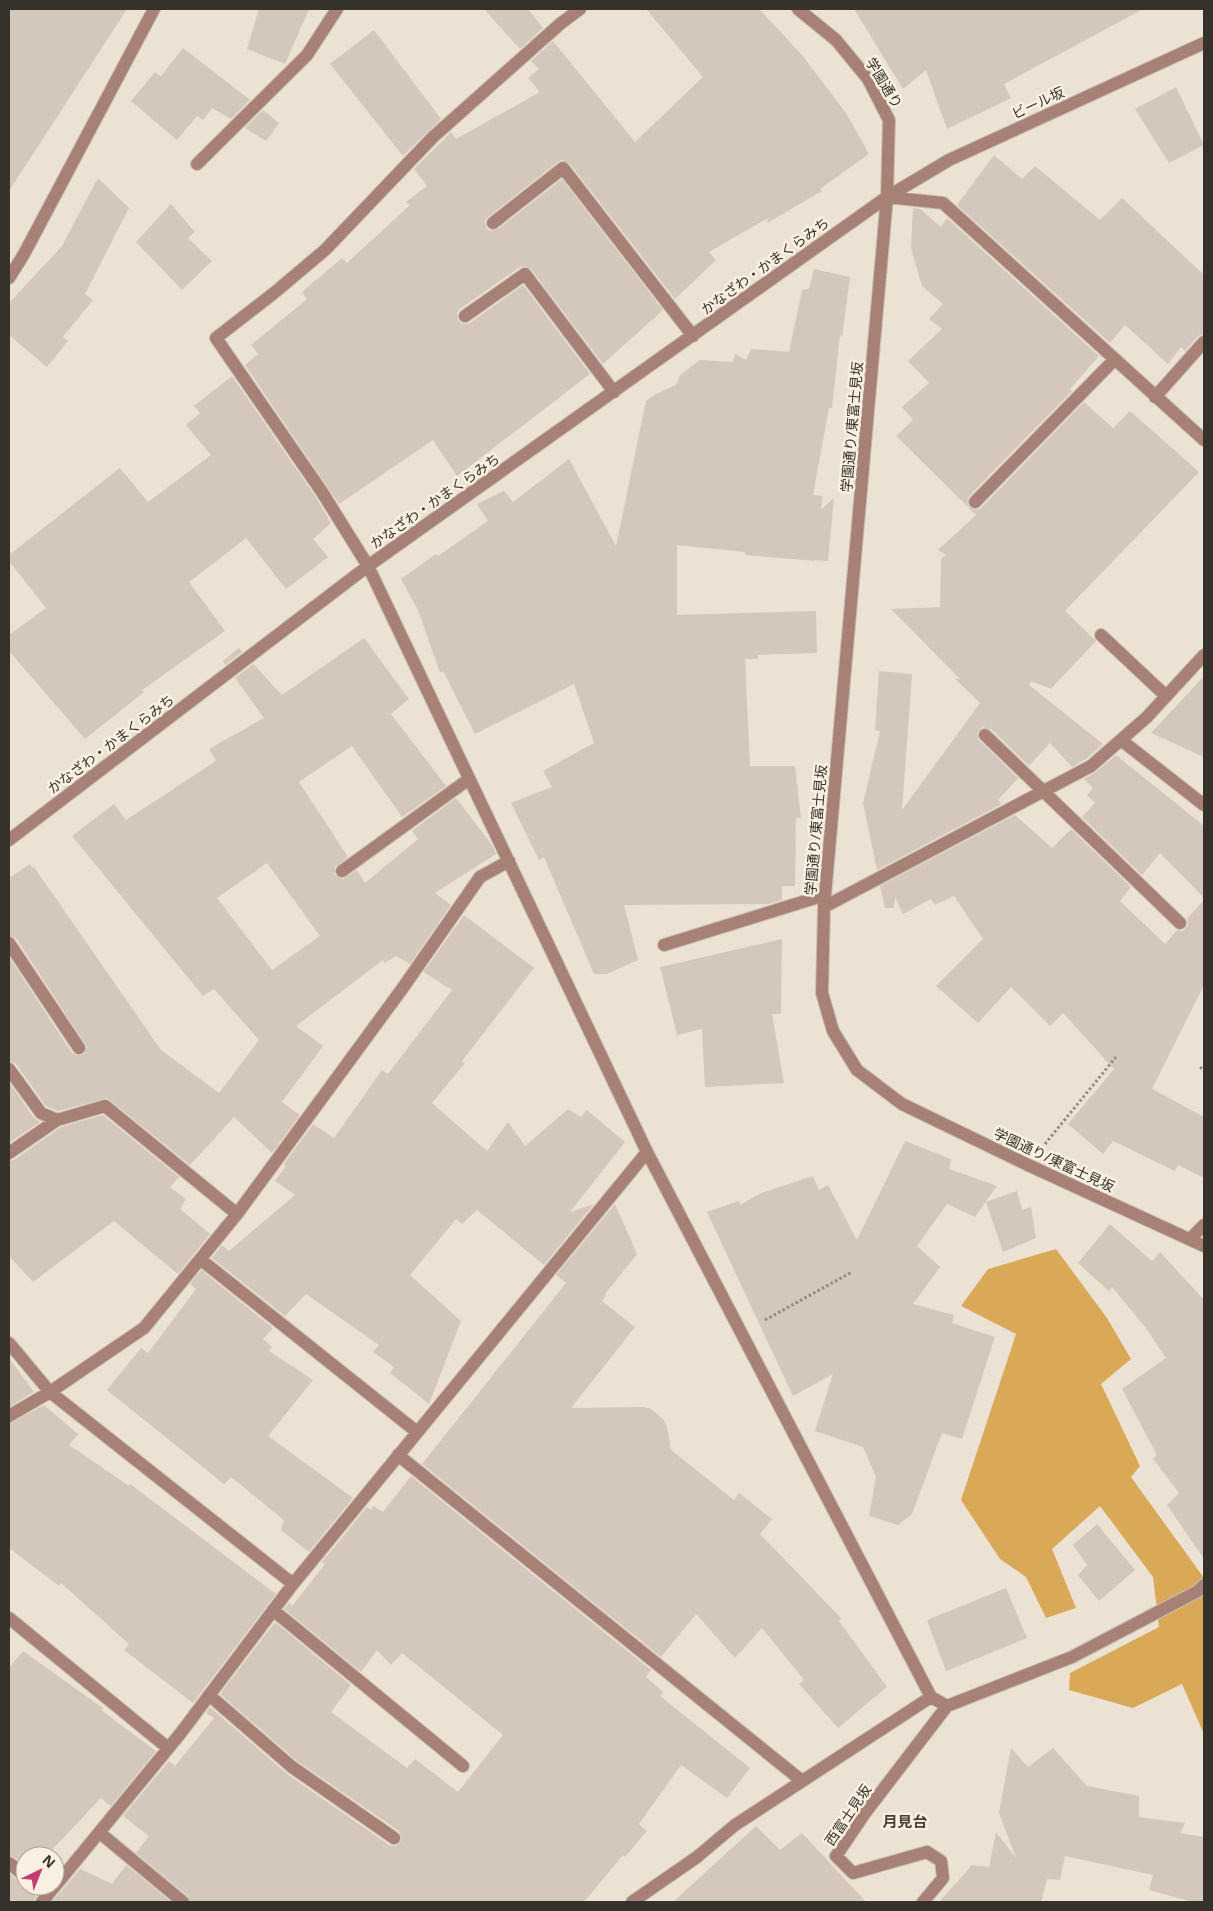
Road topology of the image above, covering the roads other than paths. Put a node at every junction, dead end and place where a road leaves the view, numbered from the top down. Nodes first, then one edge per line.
1 (154, 9) edge
2 (337, 9) edge
3 (580, 9) edge
4 (798, 9) edge
5 (1204, 43) edge
6 (197, 164) dead end
7 (887, 197) junction
8 (493, 223) dead end
9 (9, 278) edge
10 (465, 316) dead end
11 (693, 336) junction
12 (1204, 342) edge
13 (1114, 359) junction
14 (614, 392) junction
15 (1155, 397) junction
16 (1204, 440) edge
17 (975, 502) dead end
18 (368, 566) junction
19 (1101, 635) dead end
20 (1204, 655) edge
21 (1166, 696) junction
22 (985, 735) dead end
23 (1121, 740) junction
24 (469, 779) junction
25 (1043, 791) junction
26 (1204, 805) edge
27 (9, 840) edge
28 (509, 861) junction
29 (342, 871) dead end
30 (825, 901) junction
31 (1180, 923) dead end
32 (9, 943) edge
33 (664, 945) dead end
34 (79, 1048) dead end
35 (9, 1068) edge
36 (57, 1120) junction
37 (647, 1152) junction
38 (9, 1153) edge
39 (237, 1214) junction
40 (1204, 1225) edge
41 (1190, 1239) junction
42 (1204, 1246) edge
43 (200, 1259) junction
44 (9, 1344) edge
45 (50, 1392) junction
46 (9, 1416) edge
47 (417, 1432) junction
48 (398, 1456) junction
49 (293, 1584) junction
50 (1204, 1585) edge
51 (273, 1610) junction
52 (9, 1618) edge
53 (209, 1696) junction
54 (932, 1697) junction
55 (947, 1706) junction
56 (168, 1748) junction
57 (463, 1766) dead end
58 (802, 1781) junction
59 (100, 1833) junction
60 (394, 1838) dead end
61 (45, 1899) edge
62 (183, 1902) edge
63 (632, 1902) edge
64 (923, 1902) edge

1 - 9 street
2 - 6 street
3 - 18 street
4 - 7 street, 学園通り
5 - 7 street, ビール坂
7 - 11 street, かなざわ・かまくらみち
7 - 13 street
7 - 30 street, 学園通り/東富士見坂
8 - 11 street
10 - 14 street
11 - 14 street, かなざわ・かまくらみち
12 - 15 street
13 - 15 street
13 - 17 street
14 - 18 street, かなざわ・かまくらみち
15 - 16 street
18 - 24 street
18 - 27 street, かなざわ・かまくらみち
19 - 21 street
20 - 21 street
21 - 23 street
22 - 25 street
23 - 25 street
23 - 26 street
24 - 28 street
24 - 29 street
25 - 30 street
25 - 31 street
28 - 37 street
28 - 39 street
30 - 33 street
30 - 41 street, 学園通り/東富士見坂
32 - 34 street
35 - 36 street
36 - 38 street
36 - 39 street
37 - 47 street
37 - 54 street
39 - 43 street
40 - 41 street
41 - 42 street, 学園通り/東富士見坂
43 - 45 street
43 - 47 street
44 - 45 street
45 - 46 street
45 - 49 street
47 - 48 street
48 - 49 street
48 - 58 street
49 - 51 street
50 - 55 street
51 - 53 street
51 - 57 street
52 - 56 street
53 - 56 street
53 - 60 street
54 - 55 street
54 - 58 street
55 - 64 street, 西富士見坂
56 - 59 street
58 - 63 street
59 - 61 street
59 - 62 street

